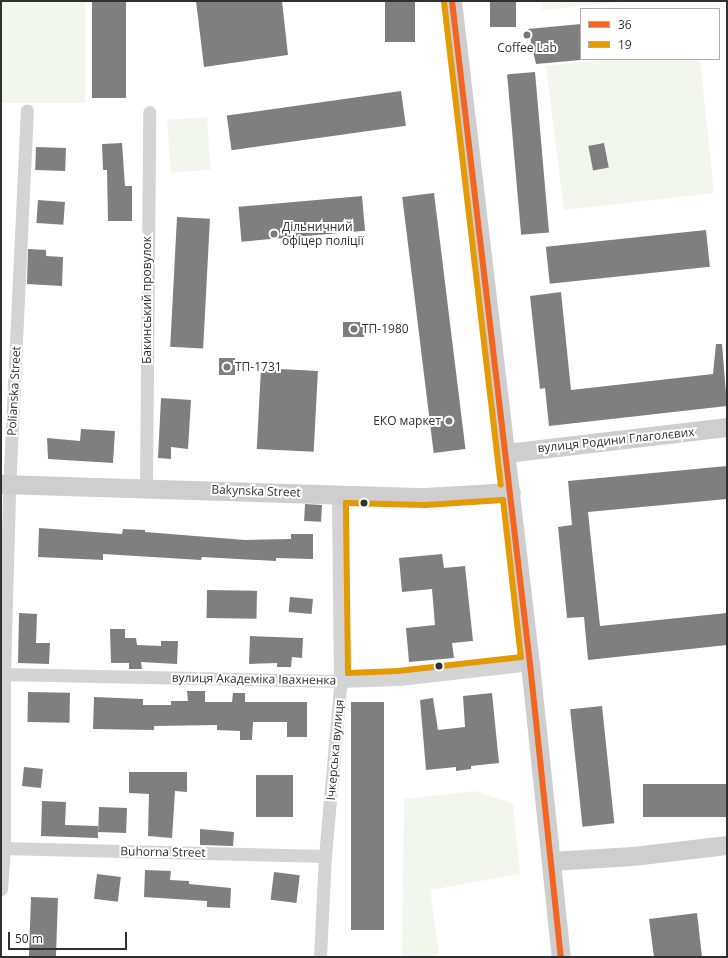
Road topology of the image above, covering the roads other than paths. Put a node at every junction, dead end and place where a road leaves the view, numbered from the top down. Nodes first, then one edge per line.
1 (452, 1) edge
2 (27, 110) dead end
3 (149, 112) dead end
4 (727, 427) edge
5 (506, 453) junction
6 (5, 484) edge
7 (146, 488) junction
8 (510, 492) junction
9 (338, 495) junction
10 (530, 664) junction
11 (2, 674) edge
12 (340, 681) junction
13 (727, 844) edge
14 (2, 849) edge
15 (325, 856) junction
16 (551, 861) junction
17 (1, 889) edge
18 (320, 957) edge
19 (561, 957) edge

1 - 5 main road
2 - 6 street, Polianska Street
3 - 7 street, Бакинський провулок
4 - 5 main road, вулиця Родини Глаголєвих
5 - 8 main road
6 - 7 main road, Bakynska Street
6 - 11 street, Polianska Street
7 - 9 main road, Bakynska Street
8 - 9 main road, Bakynska Street
8 - 10 main road
9 - 12 street, Ічкерська вулиця
10 - 12 street, вулиця Академіка Івахненка
10 - 16 main road
11 - 12 street, вулиця Академіка Івахненка
11 - 14 street, Polianska Street
12 - 15 street, Ічкерська вулиця
13 - 16 main road
14 - 15 street, Buhorna Street
14 - 17 street, Polianska Street
15 - 18 street, Ічкерська вулиця
16 - 19 main road

